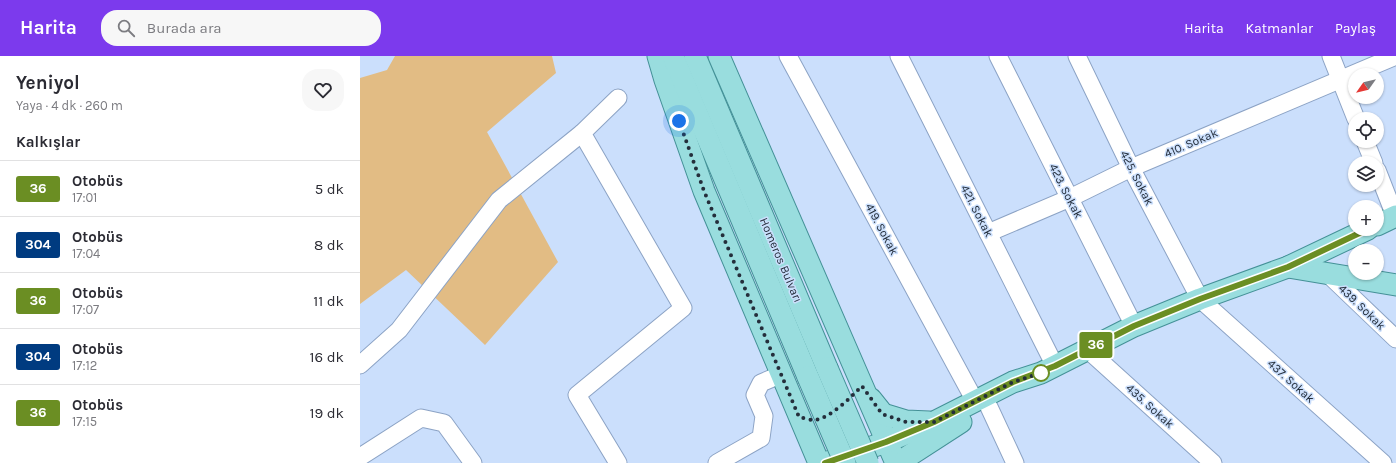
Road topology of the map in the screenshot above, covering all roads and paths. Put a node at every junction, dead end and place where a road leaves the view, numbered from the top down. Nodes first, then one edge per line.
1 (658, 56) edge
2 (673, 56) edge
3 (695, 56) edge
4 (719, 56) edge
5 (788, 56) edge
6 (899, 56) edge
7 (998, 56) edge
8 (1077, 56) edge
9 (1331, 56) edge
10 (1396, 56) edge
11 (1340, 79) junction
12 (618, 98) dead end
13 (1353, 112) edge
14 (582, 132) junction
15 (1132, 168) junction
16 (1382, 192) edge
17 (1070, 198) junction
18 (1389, 219) edge
19 (988, 233) junction
20 (1353, 236) edge
21 (1288, 267) junction
22 (1328, 274) junction
23 (1396, 285) edge
24 (1200, 299) junction
25 (1134, 326) junction
26 (1396, 339) edge
27 (1088, 350) junction
28 (360, 365) edge
29 (1048, 370) junction
30 (782, 374) junction
31 (862, 386) junction
32 (982, 404) junction
33 (799, 417) junction
34 (940, 426) junction
35 (894, 455) edge
36 (360, 457) edge
37 (1396, 459) edge
38 (616, 462) edge
39 (473, 463) edge
40 (717, 463) edge
41 (819, 463) edge
42 (825, 463) edge
43 (845, 463) edge
44 (856, 463) edge
45 (868, 463) edge
46 (1015, 463) edge
47 (1213, 463) edge
48 (1383, 463) edge
49 (1392, 463) edge

1 - 30 main road
2 - 43 main road, Homeros Bulvarı, bridge
3 - 45 main road, Homeros Bulvarı, bridge
4 - 31 main road
5 - 32 street, 419. Sokak
6 - 19 street, 421. Sokak
7 - 17 street, 423. Sokak
8 - 15 street, 425. Sokak
9 - 11 street
10 - 11 street, 410. Sokak
11 - 13 street
11 - 15 street, 410. Sokak
12 - 14 street
14 - 28 street
14 - 38 street
15 - 17 street, 410. Sokak
15 - 24 street, 425. Sokak
16 - 18 street
17 - 19 street, 410. Sokak
17 - 25 street, 423. Sokak
19 - 29 street, 421. Sokak
20 - 21 main road
21 - 22 main road
21 - 24 main road
22 - 23 main road
22 - 26 street, 439. Sokak
24 - 25 main road
24 - 48 street, 437. Sokak
25 - 27 main road
27 - 29 main road
27 - 47 street, 435. Sokak
29 - 32 main road
30 - 33 main road
30 - 40 street
31 - 33 main road
31 - 34 main road
31 - 35 main road
32 - 34 main road
32 - 46 street, 419. Sokak
33 - 41 main road
34 - 35 main road
35 - 42 main road
35 - 44 main road
36 - 39 street
37 - 49 street

